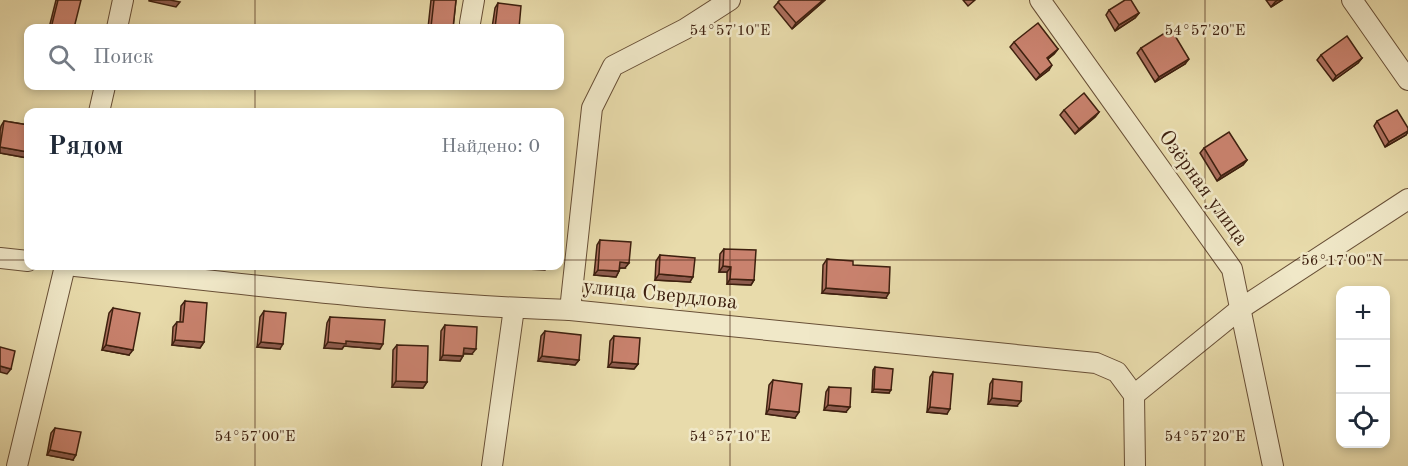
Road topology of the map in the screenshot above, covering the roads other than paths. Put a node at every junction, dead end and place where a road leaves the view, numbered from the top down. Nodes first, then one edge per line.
1 (123, 0) edge
2 (474, 0) edge
3 (730, 0) edge
4 (1040, 0) edge
5 (1352, 0) edge
6 (470, 23) dead end
7 (118, 24) edge
8 (1408, 80) edge
9 (104, 90) edge
10 (100, 108) edge
11 (1408, 199) edge
12 (0, 258) edge
13 (24, 261) edge
14 (64, 270) edge
15 (114, 270) edge
16 (514, 308) junction
17 (1240, 309) junction
18 (570, 310) junction
19 (1134, 395) junction
20 (17, 466) edge
21 (492, 466) edge
22 (1135, 466) edge
23 (1272, 466) edge

1 - 7 street
2 - 6 street
3 - 18 street
4 - 17 street, Озёрная улица
5 - 8 street
9 - 10 street
11 - 17 street
12 - 13 street
14 - 20 street
15 - 16 street, улица Свердлова
16 - 18 street, улица Свердлова
16 - 21 street
17 - 19 street
17 - 23 street, Озёрная улица
18 - 19 street, улица Свердлова
19 - 22 street

